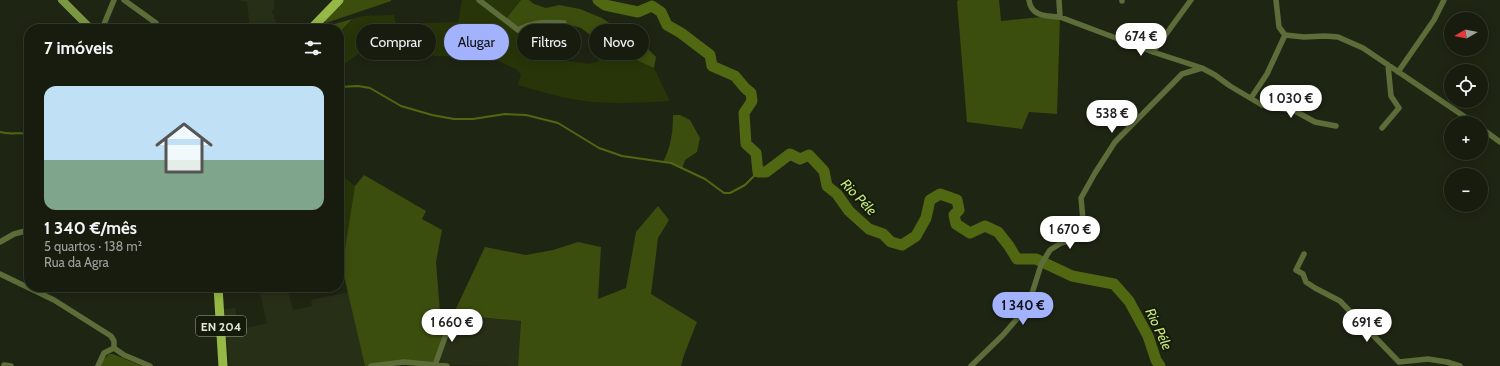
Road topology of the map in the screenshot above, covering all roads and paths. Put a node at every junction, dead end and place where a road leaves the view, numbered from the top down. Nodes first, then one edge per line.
1 (62, 0) edge
2 (114, 0) edge
3 (124, 0) edge
4 (339, 0) edge
5 (479, 0) edge
6 (1029, 0) edge
7 (1059, 0) edge
8 (1191, 0) edge
9 (1276, 0) edge
10 (1444, 0) edge
11 (1060, 17) junction
12 (156, 23) dead end
13 (564, 23) dead end
14 (86, 24) edge
15 (104, 24) edge
16 (316, 24) edge
17 (1285, 36) junction
18 (1153, 52) junction
19 (1388, 65) junction
20 (1202, 68) junction
21 (1398, 72) junction
22 (1251, 98) junction
23 (1464, 116) edge
24 (1336, 126) dead end
25 (1382, 128) dead end
26 (1488, 133) edge
27 (1500, 142) edge
28 (24, 231) edge
29 (0, 242) edge
30 (1304, 254) dead end
31 (0, 274) edge
32 (24, 286) edge
33 (37, 292) edge
34 (218, 292) edge
35 (453, 315) dead end
36 (114, 348) junction
37 (4, 364) dead end
38 (435, 365) junction
39 (10, 366) edge
40 (98, 366) edge
41 (150, 366) edge
42 (223, 366) edge
43 (371, 366) edge
44 (447, 366) edge
45 (971, 366) edge
46 (1460, 366) edge

1 - 14 main road
2 - 15 street
3 - 12 street
4 - 16 main road
5 - 13 street
6 - 11 street
7 - 11 street
8 - 18 street
9 - 17 street
10 - 21 street
11 - 18 street
17 - 19 street
17 - 22 street
18 - 20 street
19 - 21 street
19 - 25 street
20 - 22 street
20 - 45 street
21 - 23 street
22 - 24 street
26 - 27 street
28 - 29 street
30 - 46 street
31 - 32 street
33 - 36 street
34 - 42 main road, EN 204
35 - 38 street
36 - 40 street
36 - 41 street
37 - 39 street
38 - 43 street
38 - 44 street

